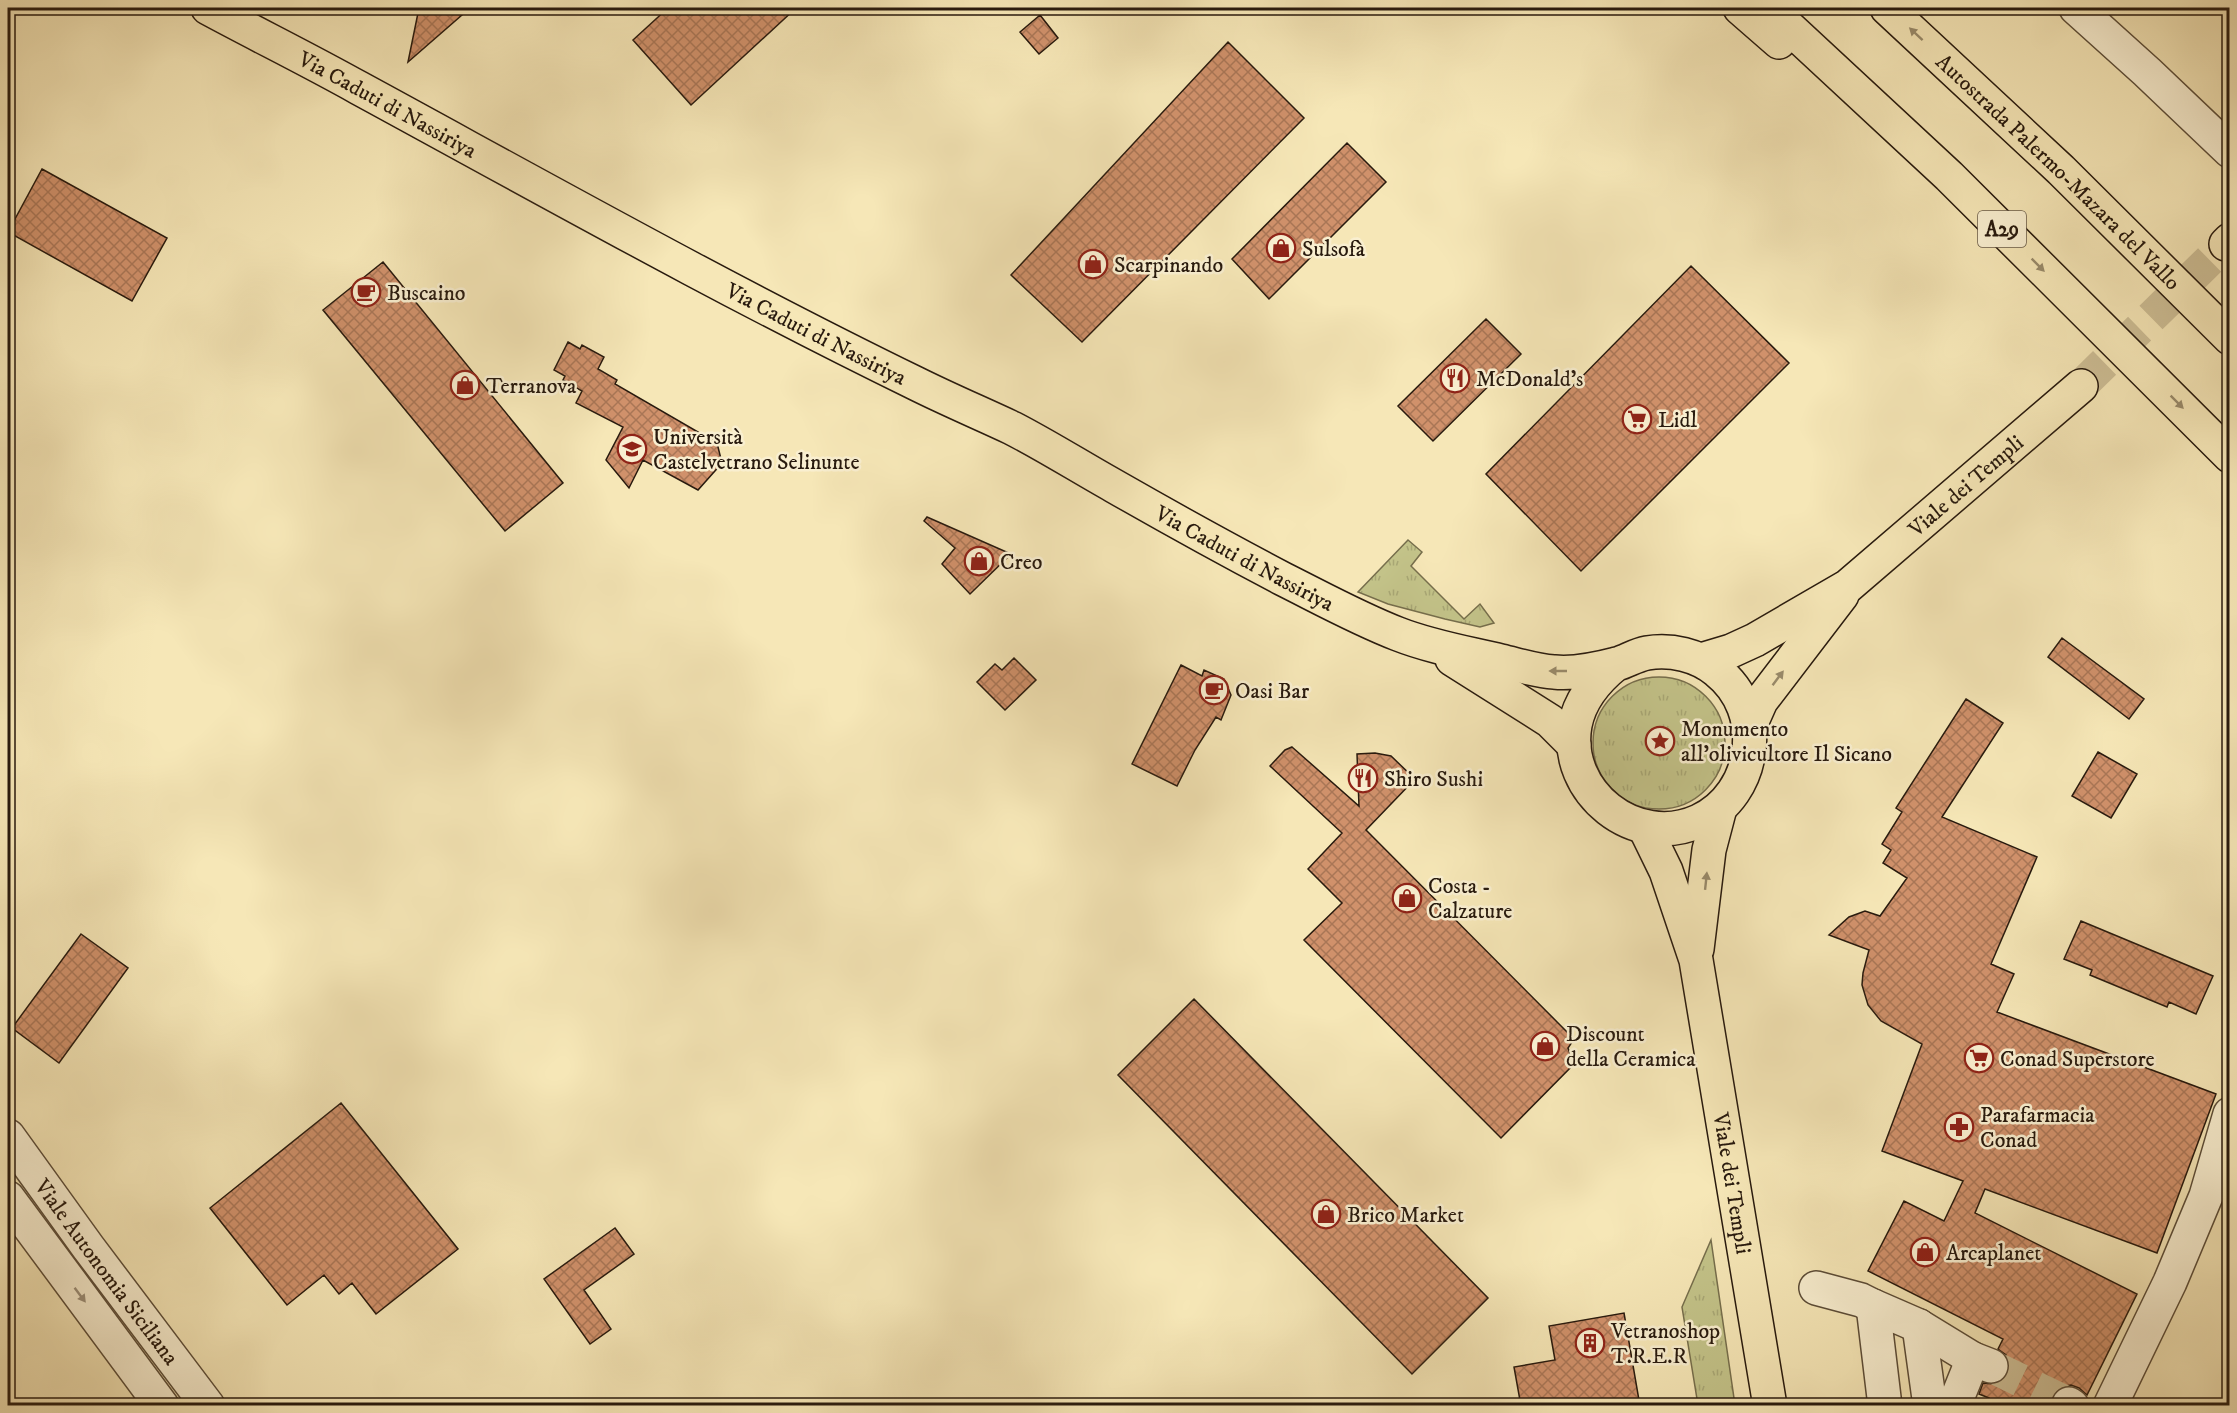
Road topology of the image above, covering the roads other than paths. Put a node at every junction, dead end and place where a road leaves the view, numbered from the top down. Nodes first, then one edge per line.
1 (208, 8) edge
2 (1740, 8) edge
3 (1768, 8) edge
4 (1887, 8) edge
5 (2076, 8) edge
6 (2229, 151) edge
7 (1949, 176) junction
8 (2229, 338) edge
9 (2081, 386) tunnel mouth
10 (2229, 456) edge
11 (1848, 586) junction
12 (1430, 645) junction
13 (1701, 660) junction
14 (1616, 664) junction
15 (1749, 728) junction
16 (1574, 745) junction
17 (1720, 808) junction
18 (1645, 828) junction
19 (1696, 960) junction
20 (2229, 1114) edge
21 (8, 1136) edge
22 (8, 1198) edge
23 (88, 1247) junction
24 (59, 1267) junction
25 (1816, 1288) dead end
26 (1873, 1306) junction
27 (1919, 1326) junction
28 (162, 1406) edge
29 (208, 1406) edge
30 (1770, 1406) edge
31 (1885, 1406) edge
32 (1929, 1406) edge
33 (1954, 1406) edge
34 (2110, 1406) edge

1 - 12 main road, Via Caduti di Nassiriya
2 - 7 main road
3 - 7 main road, A29
8 -> 4 main road, Autostrada Palermo-Mazara del Vallo
5 - 6 street
7 -> 10 main road, A29
9 - 11 main road, Viale dei Templi
11 - 13 main road
15 -> 11 main road
14 -> 12 main road
12 - 16 main road
13 - 14 main road
13 - 15 main road
14 - 16 main road
15 - 17 main road
16 - 18 main road
17 - 18 main road
19 -> 17 main road
18 - 19 main road
19 - 30 main road, Viale dei Templi
20 - 34 street
21 - 23 street, Viale Autonomia Siciliana
22 - 24 street, Viale Autonomia Siciliana
23 - 24 street
23 - 29 street, Viale Autonomia Siciliana
24 -> 28 street, Viale Autonomia Siciliana
25 - 26 street
26 - 27 street
26 - 31 street
27 - 32 street
27 - 33 street

